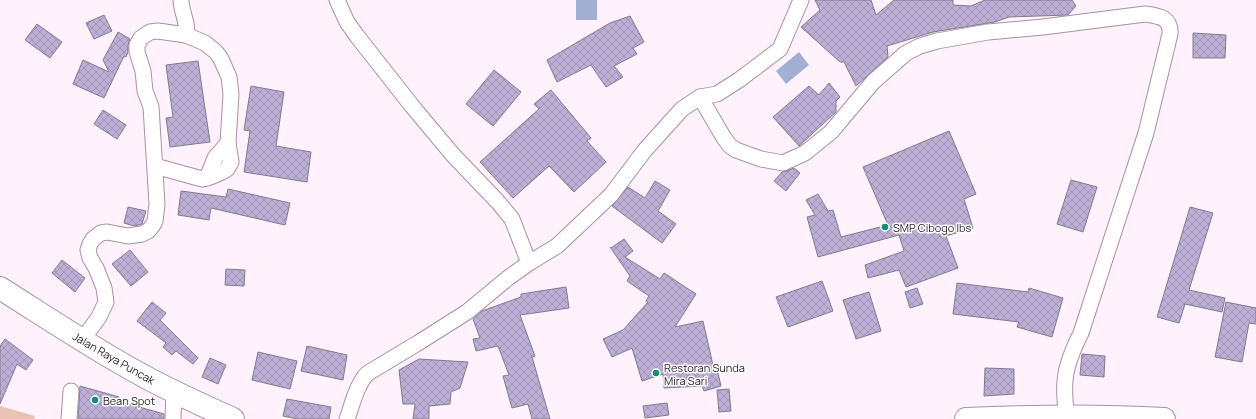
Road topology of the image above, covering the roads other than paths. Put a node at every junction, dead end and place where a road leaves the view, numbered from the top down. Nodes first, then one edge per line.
1 (181, 0) edge
2 (337, 0) edge
3 (801, 0) edge
4 (186, 35) junction
5 (700, 97) junction
6 (155, 166) junction
7 (529, 263) junction
8 (0, 288) edge
9 (82, 340) junction
10 (71, 391) dead end
11 (174, 391) junction
12 (1060, 416) junction
13 (68, 419) edge
14 (173, 419) edge
15 (233, 419) edge
16 (347, 419) edge
17 (966, 419) edge
18 (1164, 419) edge

1 - 4 street
2 - 7 street
3 - 5 street
4 - 6 street
4 - 6 street
5 - 7 street
5 - 12 street
6 - 9 street
7 - 16 street
8 - 9 highway, Jalan Raya Puncak
9 - 11 highway, Jalan Raya Puncak
10 - 13 street
11 - 14 street
11 - 15 highway, Jalan Raya Puncak
12 - 17 highway
12 - 18 highway

